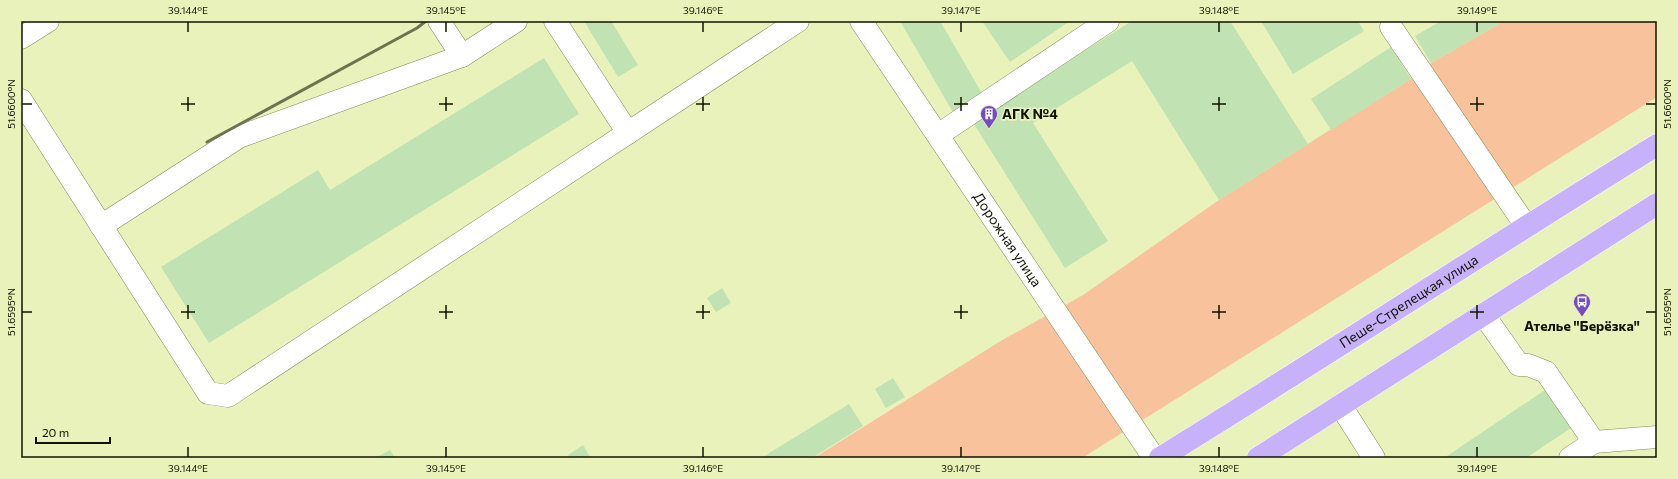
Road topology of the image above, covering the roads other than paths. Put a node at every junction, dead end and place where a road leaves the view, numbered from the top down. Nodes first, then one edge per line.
1 (48, 21) edge
2 (439, 21) edge
3 (516, 21) edge
4 (555, 21) edge
5 (798, 21) edge
6 (861, 21) edge
7 (1108, 21) edge
8 (1391, 27) dead end
9 (21, 38) edge
10 (462, 56) junction
11 (21, 100) edge
12 (628, 132) junction
13 (938, 135) junction
14 (1657, 145) edge
15 (1657, 204) edge
16 (101, 226) junction
17 (1526, 226) junction
18 (1484, 315) junction
19 (1341, 406) junction
20 (1657, 437) edge
21 (1594, 442) junction
22 (1154, 458) edge
23 (1160, 458) edge
24 (1258, 458) edge
25 (1374, 458) edge
26 (1570, 458) edge

1 - 9 street
2 - 10 street
3 - 10 street
4 - 12 street
5 - 12 street
6 - 13 street, Дорожная улица
7 - 13 street
8 - 17 street
10 - 16 street
11 - 16 street
12 - 16 street
13 - 22 street, Дорожная улица
14 - 17 main road, Пеше-Стрелецкая улица
15 - 18 main road
17 - 23 main road, Пеше-Стрелецкая улица
18 - 19 main road
18 - 21 street
19 - 24 main road
19 - 25 street
20 - 21 street
21 - 26 street

